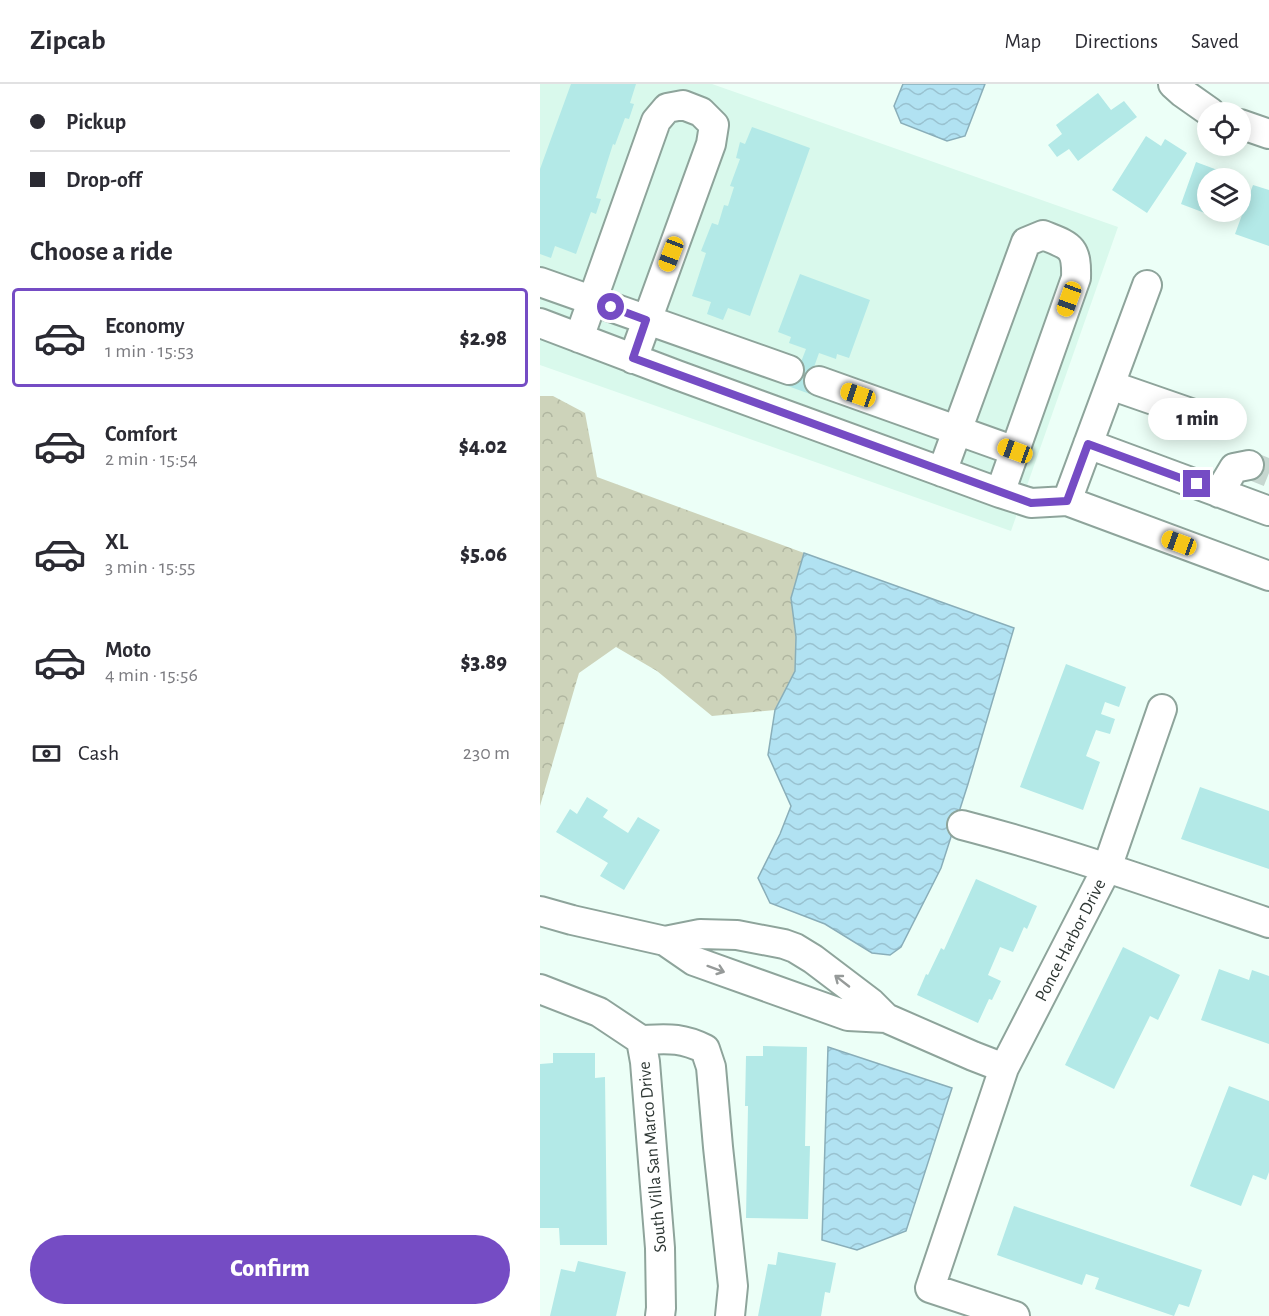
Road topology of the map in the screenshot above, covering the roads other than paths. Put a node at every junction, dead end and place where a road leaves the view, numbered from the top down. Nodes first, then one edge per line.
1 (1173, 84) edge
2 (1197, 103) edge
3 (1251, 128) edge
4 (1269, 134) edge
5 (540, 282) edge
6 (1147, 285) dead end
7 (593, 301) junction
8 (646, 320) junction
9 (540, 323) edge
10 (579, 338) junction
11 (633, 358) junction
12 (789, 370) dead end
13 (819, 381) dead end
14 (1110, 385) junction
15 (1211, 420) dead end
16 (957, 430) junction
17 (1088, 444) junction
18 (1015, 451) junction
19 (1249, 465) dead end
20 (942, 472) junction
21 (1000, 493) junction
22 (1219, 493) junction
23 (1067, 501) junction
24 (1269, 511) edge
25 (1269, 576) edge
26 (1162, 709) dead end
27 (962, 825) dead end
28 (1107, 868) junction
29 (540, 911) edge
30 (1269, 923) edge
31 (664, 941) junction
32 (784, 944) junction
33 (766, 987) junction
34 (540, 989) edge
35 (886, 1018) junction
36 (641, 1040) junction
37 (1004, 1068) junction
38 (660, 1316) edge
39 (730, 1316) edge
40 (1015, 1316) edge

1 - 2 street
3 - 4 street
5 - 7 street
6 - 14 street
7 - 8 street
7 - 8 street
7 - 10 street
8 - 11 street
8 - 12 street
9 - 10 street
10 - 11 street
11 - 20 street
13 - 16 street
14 - 15 street
14 - 17 street
16 - 18 street
16 - 18 street
16 - 20 street
17 - 22 street
17 - 23 street
18 - 21 street
19 - 22 street
20 - 21 street
21 - 23 street
22 - 24 street
23 - 25 street
26 - 28 street
27 - 28 street
28 - 30 street, Ponce Harbor Drive
28 - 37 street, Ponce Harbor Drive
29 - 31 street
31 - 32 street
31 -> 33 street
32 - 33 street
35 -> 32 street
33 - 35 street
34 - 36 street, South Villa San Marco Drive
35 - 37 street
36 - 38 street, South Villa San Marco Drive
36 - 39 street
37 - 40 street, Ponce Harbor Drive

